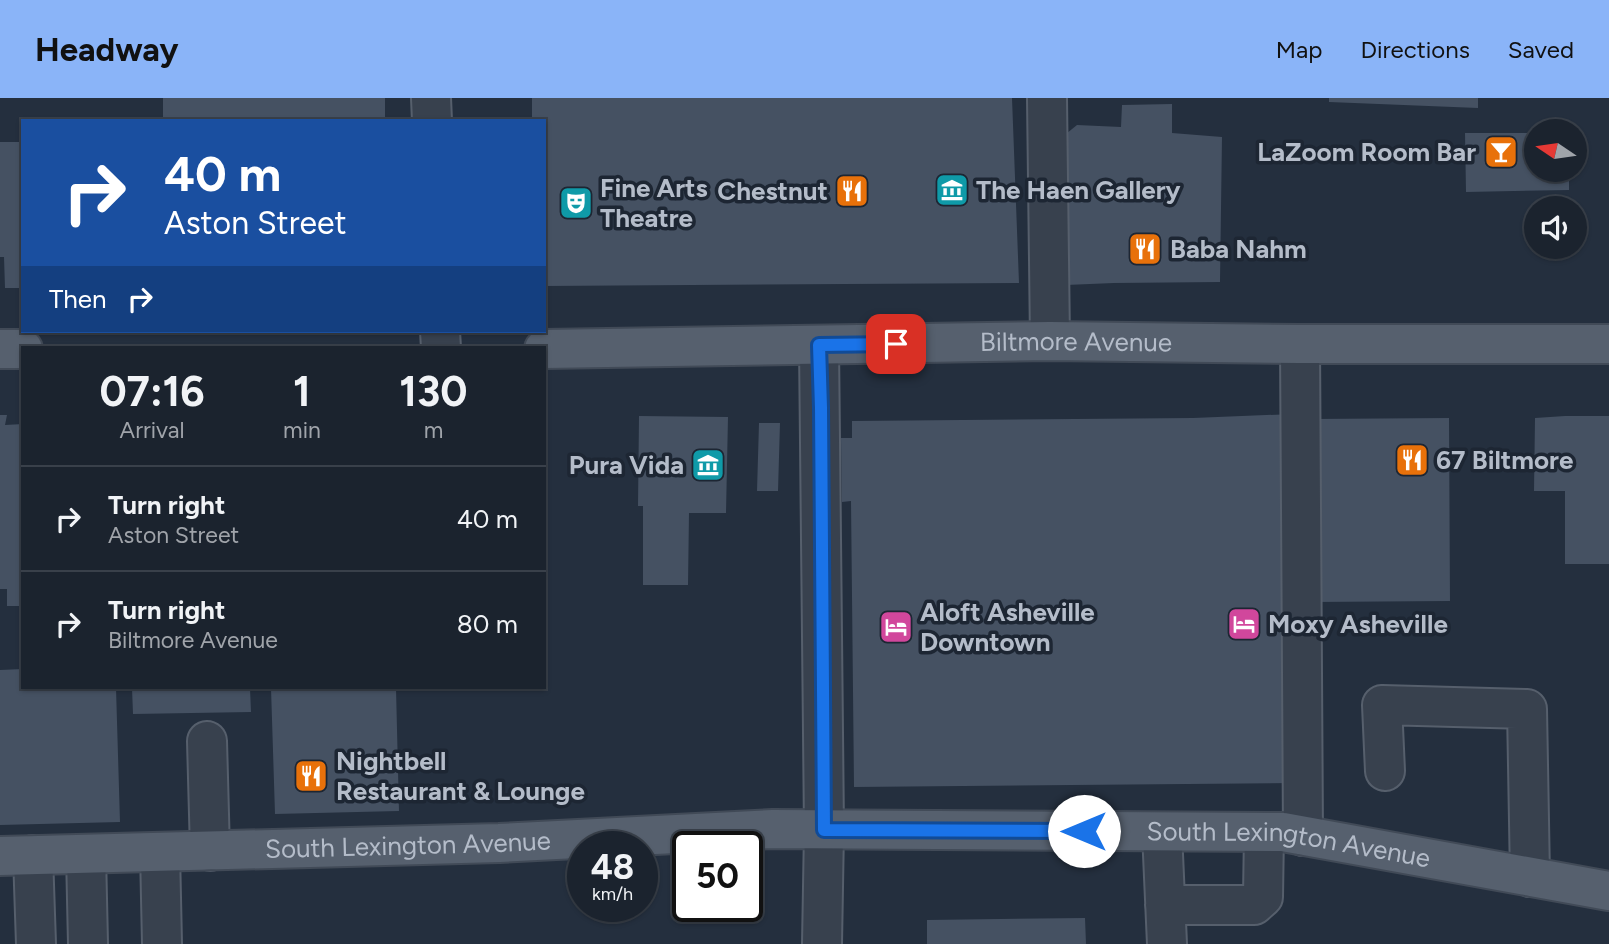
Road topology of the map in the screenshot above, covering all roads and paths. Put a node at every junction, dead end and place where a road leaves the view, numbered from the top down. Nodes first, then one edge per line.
1 (431, 98) edge
2 (1047, 98) edge
3 (432, 119) edge
4 (1050, 341) junction
5 (1300, 344) junction
6 (1609, 344) edge
7 (819, 345) junction
8 (0, 349) edge
9 (21, 349) edge
10 (546, 349) edge
11 (207, 741) dead end
12 (1385, 771) dead end
13 (824, 830) junction
14 (1162, 832) junction
15 (1264, 832) junction
16 (1303, 836) junction
17 (211, 851) junction
18 (159, 852) junction
19 (86, 854) junction
20 (16, 855) edge
21 (1530, 877) junction
22 (1609, 891) edge
23 (1165, 905) junction
24 (36, 944) edge
25 (88, 944) edge
26 (162, 944) edge
27 (822, 944) edge
28 (1167, 944) edge

1 - 3 street
2 - 4 street
4 - 5 main road, Biltmore Avenue
4 - 7 main road, Biltmore Avenue
5 - 6 main road, Biltmore Avenue
5 - 16 street
7 - 10 main road, Biltmore Avenue
7 - 13 street
8 - 9 main road
11 - 17 street
12 - 21 street
13 - 14 main road, South Lexington Avenue
13 - 17 main road, South Lexington Avenue
13 - 27 street
14 - 15 main road, South Lexington Avenue
14 - 23 street
15 - 16 main road, South Lexington Avenue
15 - 23 street
16 - 21 main road, South Lexington Avenue
17 - 18 main road, South Lexington Avenue
18 - 19 main road, South Lexington Avenue
18 - 26 street
19 - 20 main road, South Lexington Avenue
19 - 25 street
20 - 24 street
21 - 22 main road, South Lexington Avenue
23 - 28 street

